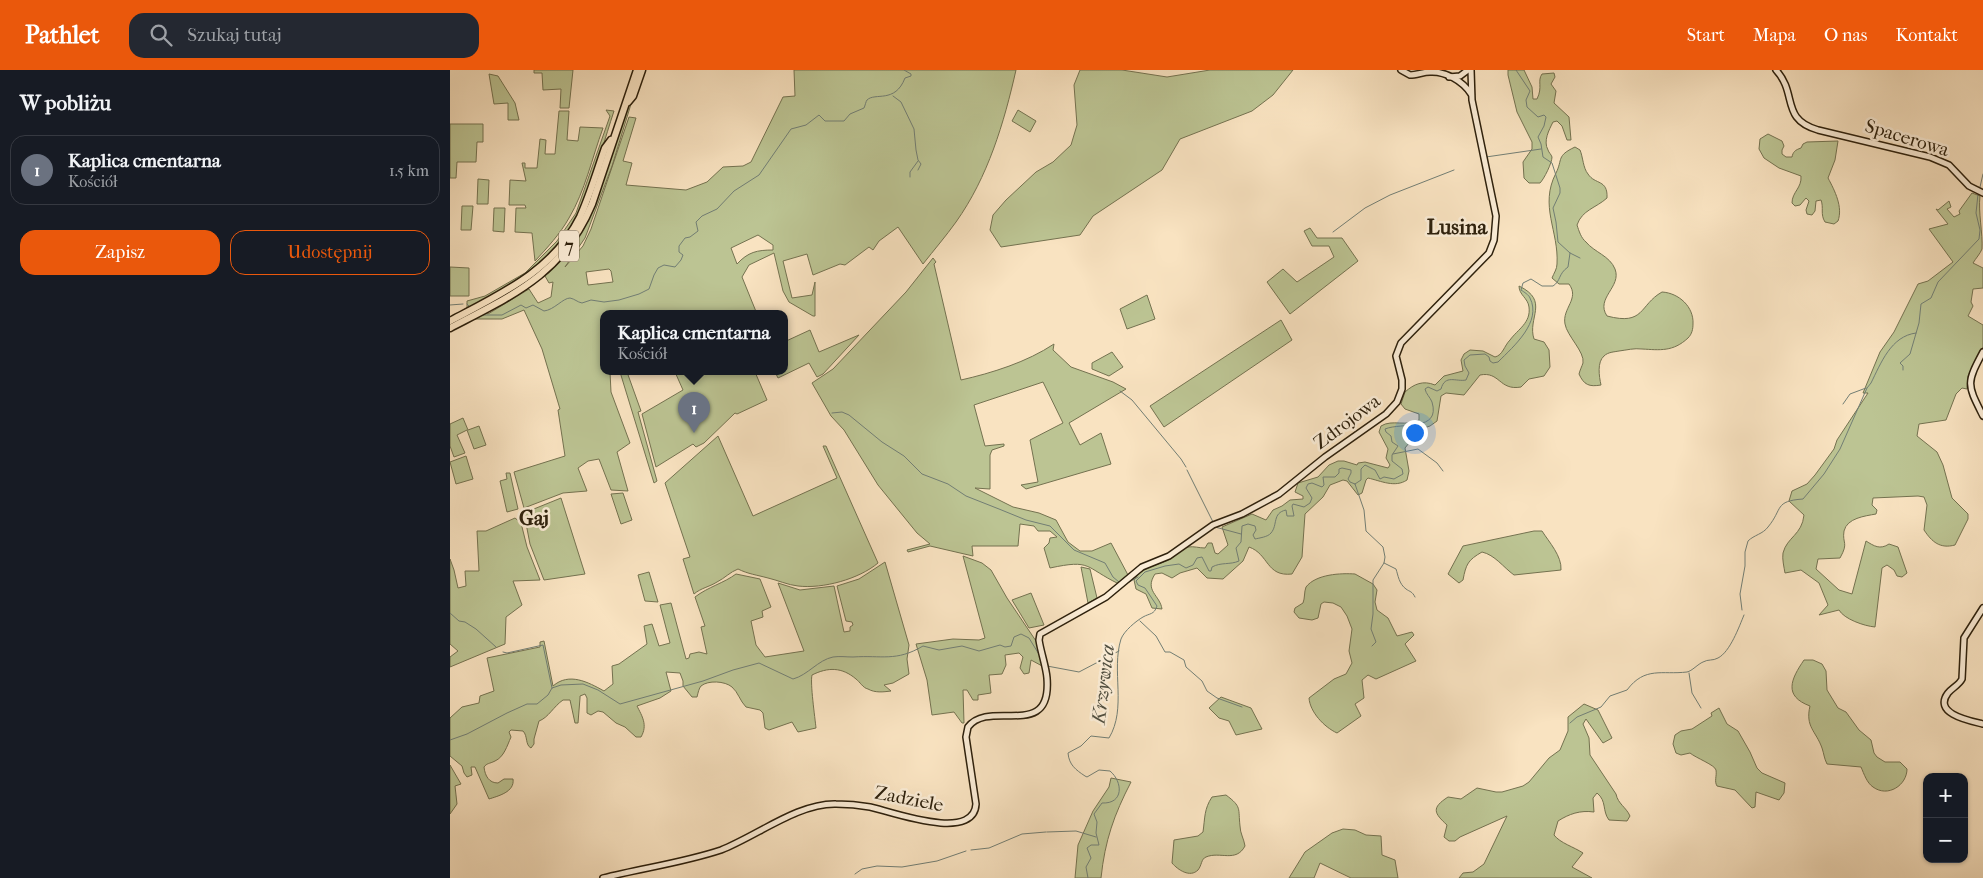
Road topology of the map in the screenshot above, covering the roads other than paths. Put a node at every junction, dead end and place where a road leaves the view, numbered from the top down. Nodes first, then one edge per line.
1 (637, 70) edge
2 (642, 70) edge
3 (1402, 70) edge
4 (1776, 70) edge
5 (1466, 72) edge
6 (1449, 77) junction
7 (1466, 81) junction
8 (624, 107) junction
9 (1983, 193) edge
10 (467, 315) junction
11 (450, 321) edge
12 (450, 328) edge
13 (1983, 352) edge
14 (1983, 416) edge
15 (1983, 608) edge
16 (1070, 617) joint
17 (1983, 724) edge
18 (603, 878) edge

1 - 8 highway, 7
2 - 8 highway, 7
3 - 6 street
4 - 9 street, Spacerowa
5 - 6 street
5 - 7 street, Zdrojowa
5 - 7 street
6 - 7 street
7 - 16 street, Zdrojowa
8 - 10 highway, 7
10 - 11 highway, 7
10 - 12 highway, 7
13 - 14 street
15 - 17 street
16 - 18 street, Zadziele

